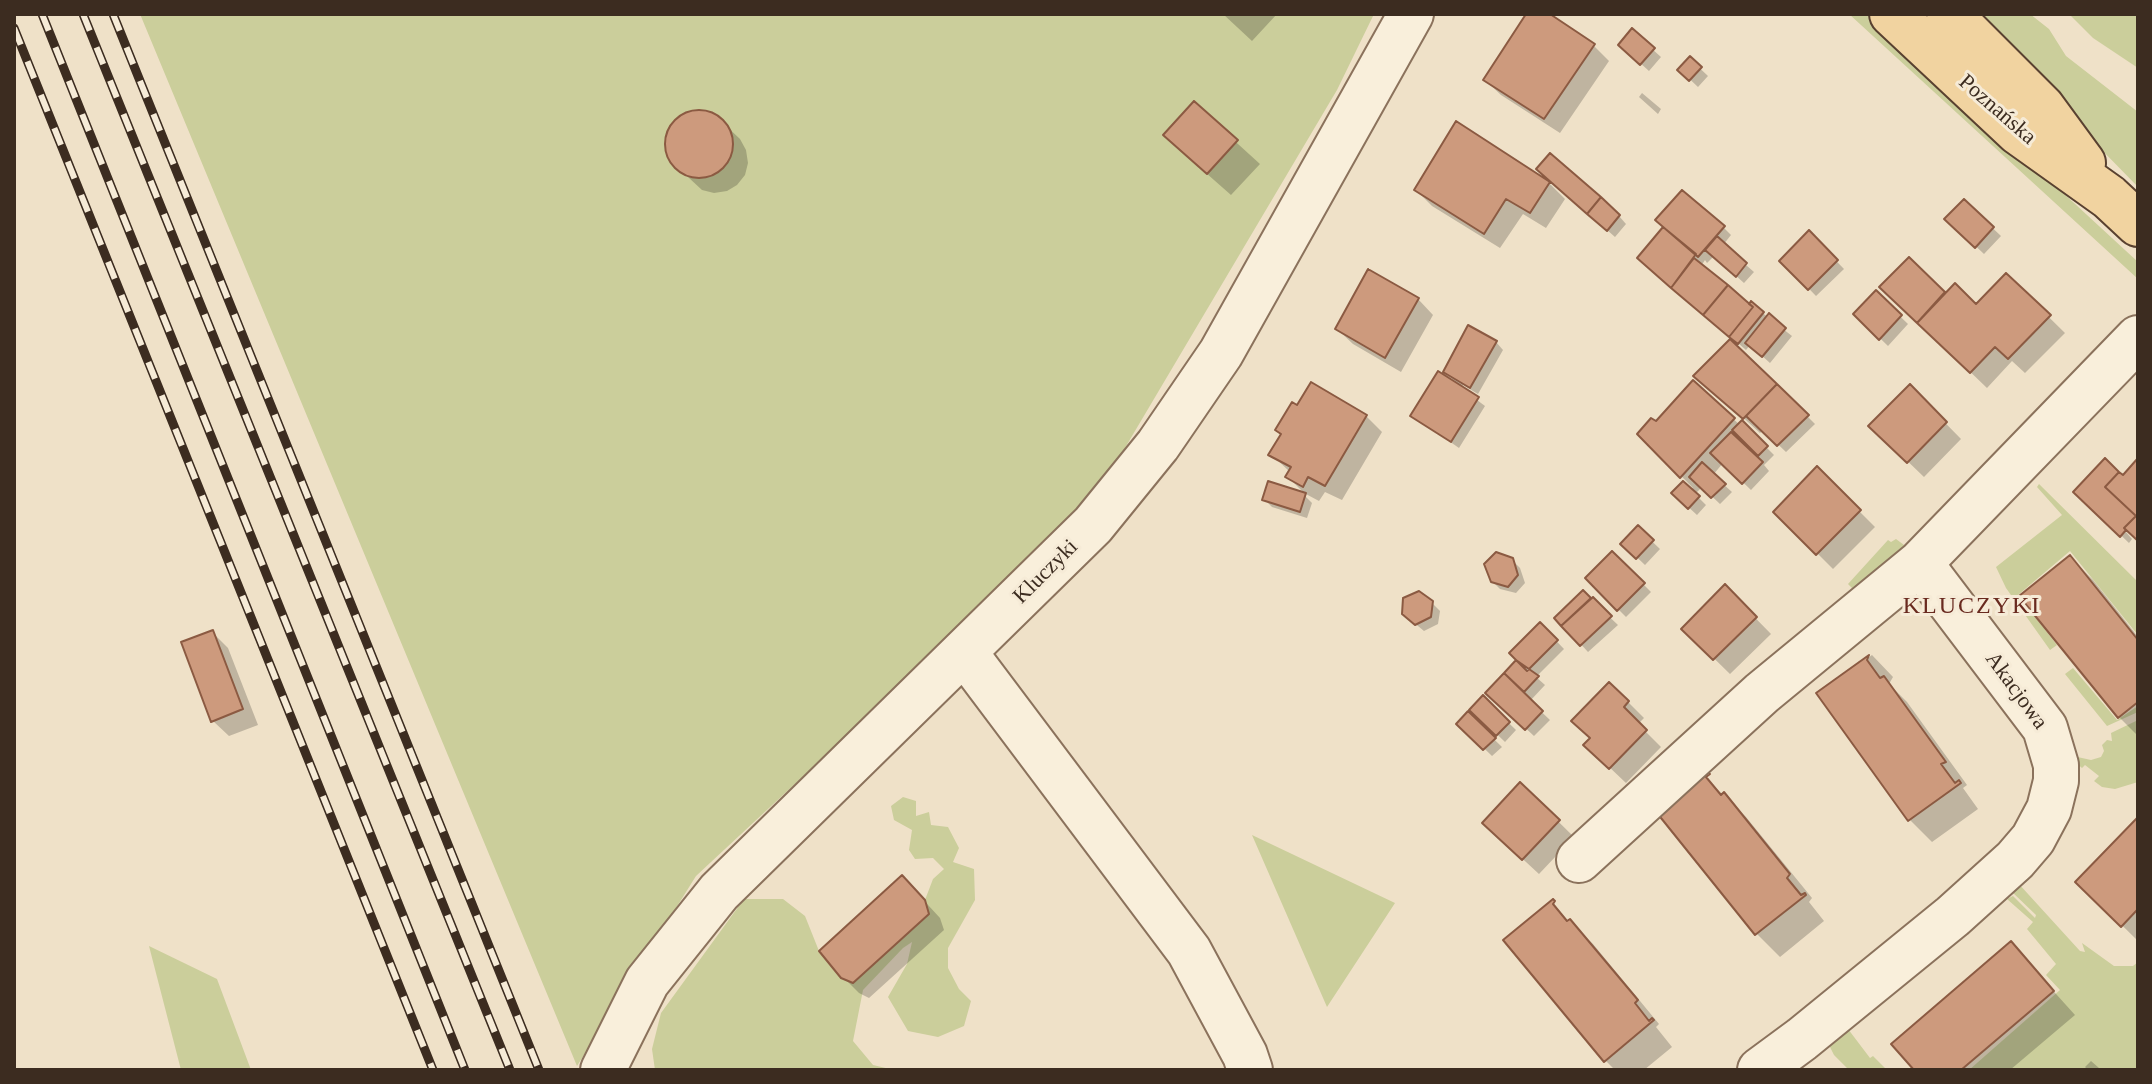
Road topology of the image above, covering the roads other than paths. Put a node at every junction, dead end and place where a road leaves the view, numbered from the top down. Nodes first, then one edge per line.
1 (1411, 14) edge
2 (1892, 14) edge
3 (1949, 14) edge
4 (2123, 211) edge
5 (2138, 338) edge
6 (1920, 563) junction
7 (965, 653) junction
8 (1579, 860) dead end
9 (603, 1070) edge
10 (1250, 1070) edge
11 (1760, 1070) edge

1 - 7 street, Kluczyki
2 - 4 main road, Poznańska
3 - 4 main road, Poznańska
5 - 6 street
6 - 8 street
6 - 11 street, Akacjowa
7 - 9 street, Kluczyki
7 - 10 street

